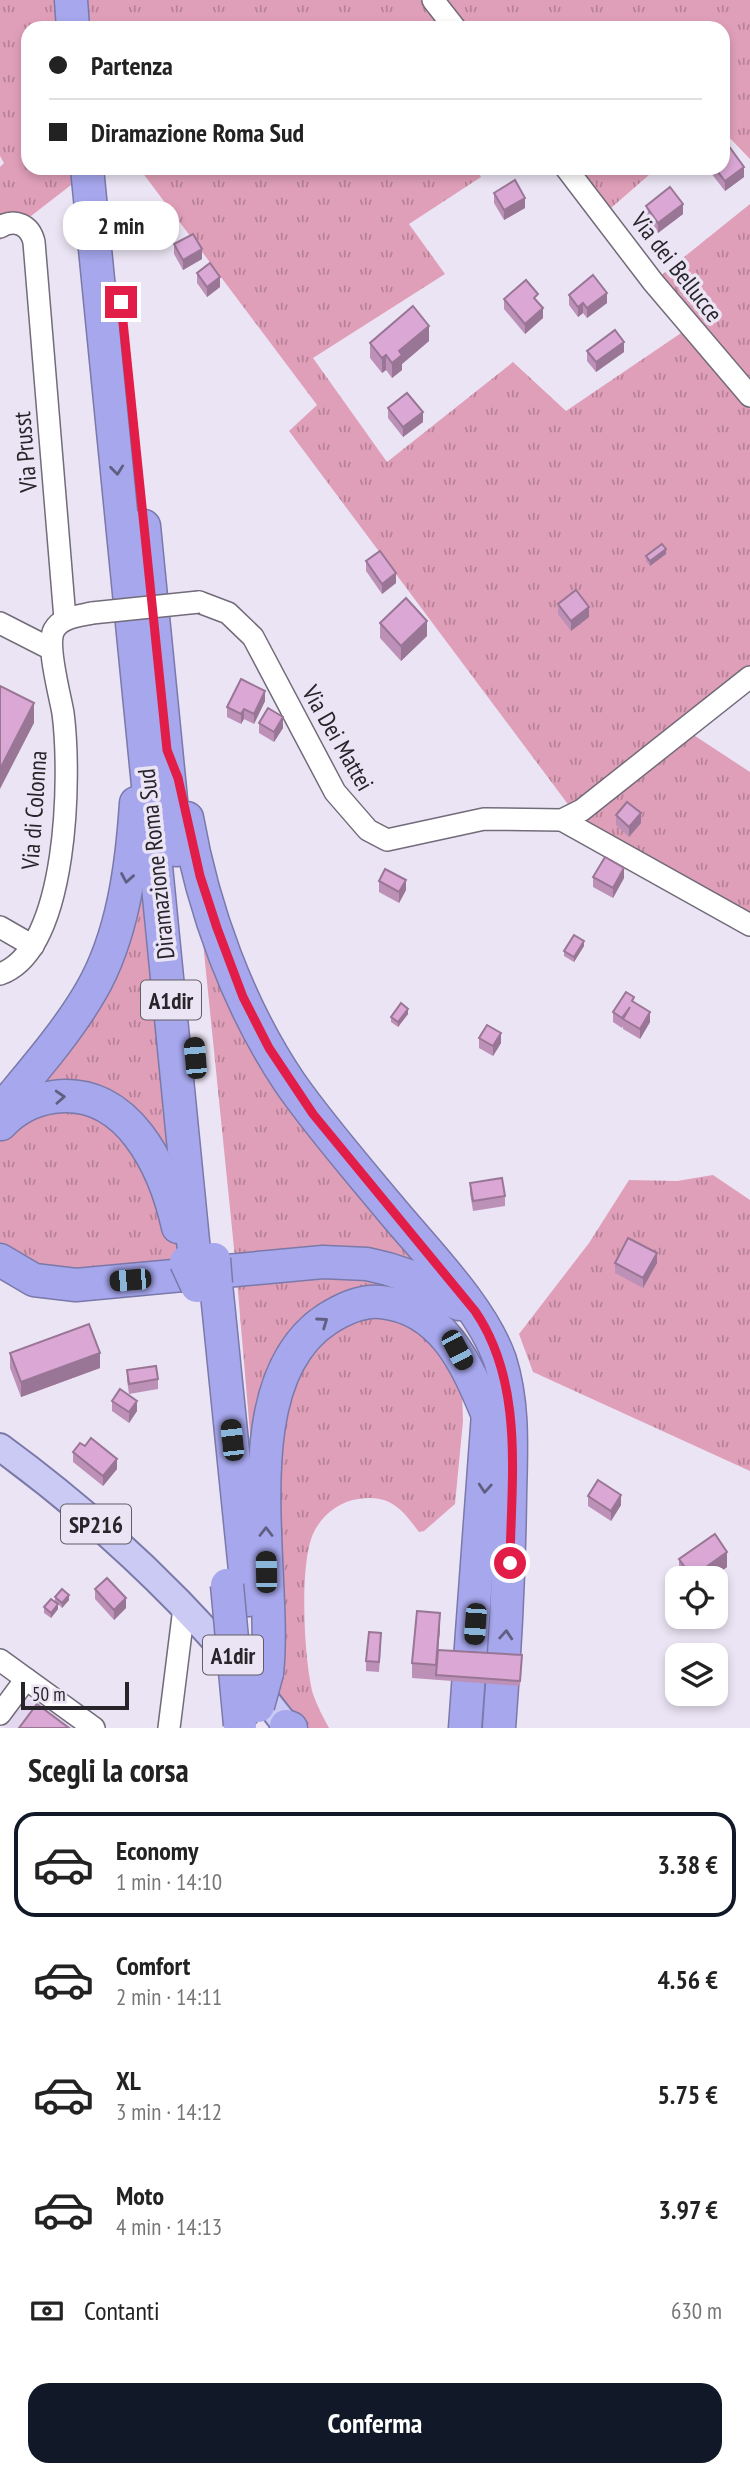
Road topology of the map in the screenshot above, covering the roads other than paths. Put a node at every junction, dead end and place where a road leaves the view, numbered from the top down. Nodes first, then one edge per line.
1 (71, 0) edge
2 (92, 0) edge
3 (433, 0) edge
4 (72, 21) edge
5 (94, 21) edge
6 (450, 21) edge
7 (88, 175) edge
8 (109, 175) edge
9 (571, 175) edge
10 (0, 227) edge
11 (750, 396) edge
12 (65, 619) junction
13 (0, 623) edge
14 (51, 649) junction
15 (750, 677) edge
16 (155, 745) junction
17 (562, 820) junction
18 (750, 925) edge
19 (0, 927) edge
20 (33, 946) junction
21 (0, 974) edge
22 (0, 1111) edge
23 (0, 1125) edge
24 (0, 1260) edge
25 (202, 1270) junction
26 (442, 1296) junction
27 (475, 1311) junction
28 (490, 1420) junction
29 (0, 1447) edge
30 (184, 1608) junction
31 (0, 1660) edge
32 (26, 1679) junction
33 (0, 1714) edge
34 (266, 1724) edge
35 (94, 1728) edge
36 (169, 1728) edge
37 (465, 1728) edge
38 (499, 1728) edge

1 - 4 highway
2 - 5 highway
3 - 6 street
7 -> 16 highway, Diramazione Roma Sud / A1dir
8 - 16 highway, Diramazione Roma Sud / A1dir
9 - 11 street, Via dei Bellucce
10 - 12 street, Via Prusst
12 - 14 street
12 - 17 street, Via Dei Mattei, bridge
13 - 14 street
14 - 20 street, Via di Colonna
15 - 17 street
16 -> 22 highway
16 - 25 highway, Diramazione Roma Sud / A1dir
16 - 27 highway
17 - 18 street
19 - 20 street
20 - 21 street, Via di Colonna
23 -> 25 highway
24 - 26 highway
25 - 34 highway, Diramazione Roma Sud / A1dir
25 - 34 highway, Diramazione Roma Sud / A1dir, bridge
26 - 27 highway
26 - 28 highway
38 -> 27 highway
34 -> 28 highway, bridge
28 -> 37 highway
29 - 30 main road, SP216
30 - 34 main road, SP216
30 - 36 street
31 - 32 street
32 - 33 street
32 - 35 street

